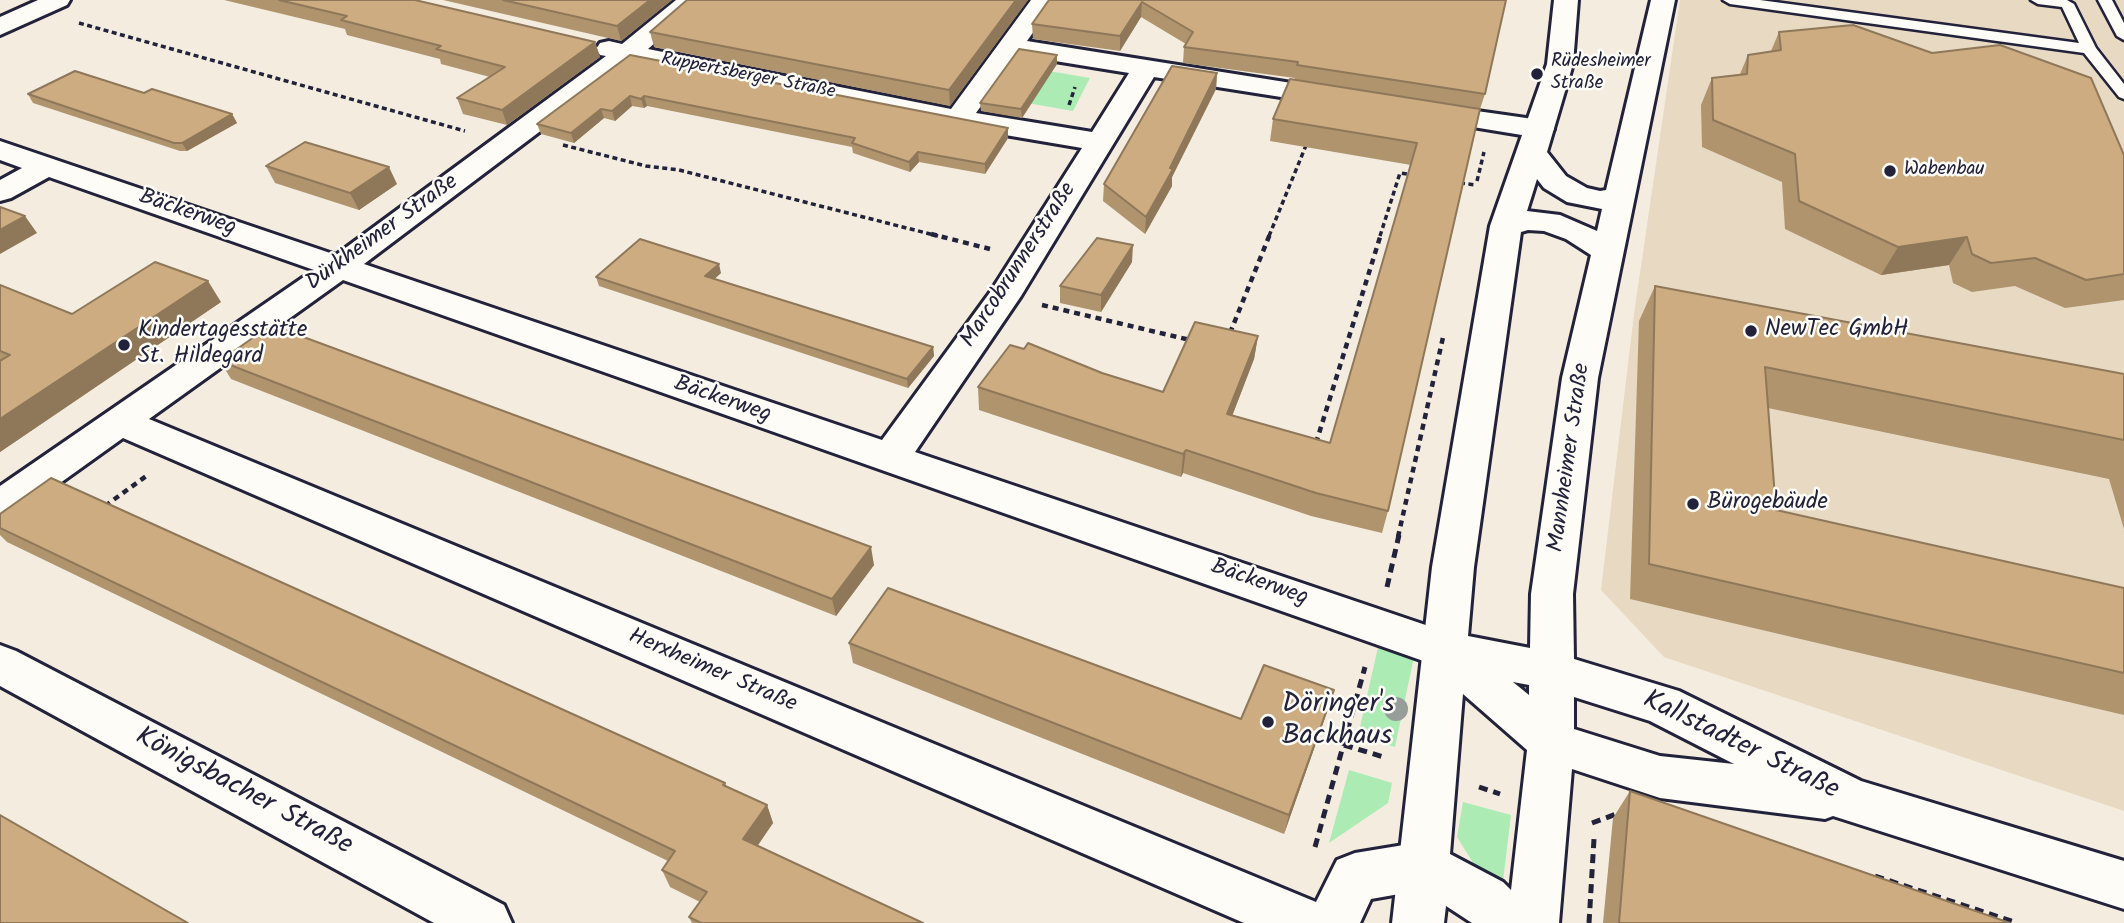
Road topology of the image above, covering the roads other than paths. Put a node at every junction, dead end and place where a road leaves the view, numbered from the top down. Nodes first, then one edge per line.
1 (58, 0) edge
2 (691, 0) edge
3 (1044, 0) edge
4 (1566, 0) edge
5 (1663, 0) edge
6 (1730, 0) edge
7 (2038, 0) edge
8 (2105, 0) edge
9 (2066, 2) edge
10 (0, 27) edge
11 (2124, 36) edge
12 (588, 44) edge
13 (1010, 46) junction
14 (2088, 48) junction
15 (627, 53) junction
16 (1146, 68) junction
17 (2124, 94) edge
18 (1363, 102) edge
19 (1399, 107) edge
20 (958, 119) junction
21 (1536, 140) junction
22 (1100, 142) junction
23 (0, 150) edge
24 (47, 166) junction
25 (0, 192) edge
26 (1620, 199) junction
27 (1506, 226) junction
28 (1608, 252) junction
29 (340, 267) junction
30 (120, 422) junction
31 (889, 460) junction
32 (0, 506) edge
33 (1445, 650) junction
34 (0, 664) edge
35 (1550, 671) junction
36 (1551, 743) junction
37 (1850, 800) junction
38 (1422, 866) junction
39 (2124, 885) edge
40 (486, 923) edge
41 (1304, 923) edge
42 (1333, 923) edge
43 (1418, 923) edge
44 (1506, 923) edge
45 (1534, 923) edge

1 - 10 street
2 - 15 street, Dürkheimer Straße
3 - 13 street
4 - 21 street
5 - 26 street, Mannheimer Straße
6 - 14 lane
7 - 9 lane
8 - 11 lane
9 - 14 lane
12 - 15 street, Ruppertsberger Straße
13 - 16 street
13 - 20 street
14 - 17 lane
15 - 20 street, Ruppertsberger Straße
15 - 29 street, Dürkheimer Straße
16 - 18 street
16 - 22 street, Marcobrunnerstraße
19 - 21 street
20 - 22 street, Ruppertsberger Straße
21 - 26 street
21 - 27 street
22 - 31 street, Marcobrunnerstraße
23 - 24 street, Bäckerweg
24 - 25 street
24 - 29 street, Bäckerweg
26 - 28 street, Mannheimer Straße
27 - 28 street
27 - 33 street
28 - 35 street, Mannheimer Straße
29 - 30 street, Dürkheimer Straße
29 - 31 street, Bäckerweg
30 - 32 street, Dürkheimer Straße
30 - 41 street, Herxheimer Straße
31 - 33 street, Bäckerweg
33 - 35 street, Kallstadter Straße
33 - 36 street
33 - 38 street
34 - 40 street, Königsbacher Straße
35 - 36 street, Mannheimer Straße
35 - 37 street, Kallstadter Straße
36 - 37 street, Kallstadter Straße
36 - 45 street, Mannheimer Straße
37 - 39 street, Kallstadter Straße
38 - 42 street
38 - 43 street
38 - 44 street

